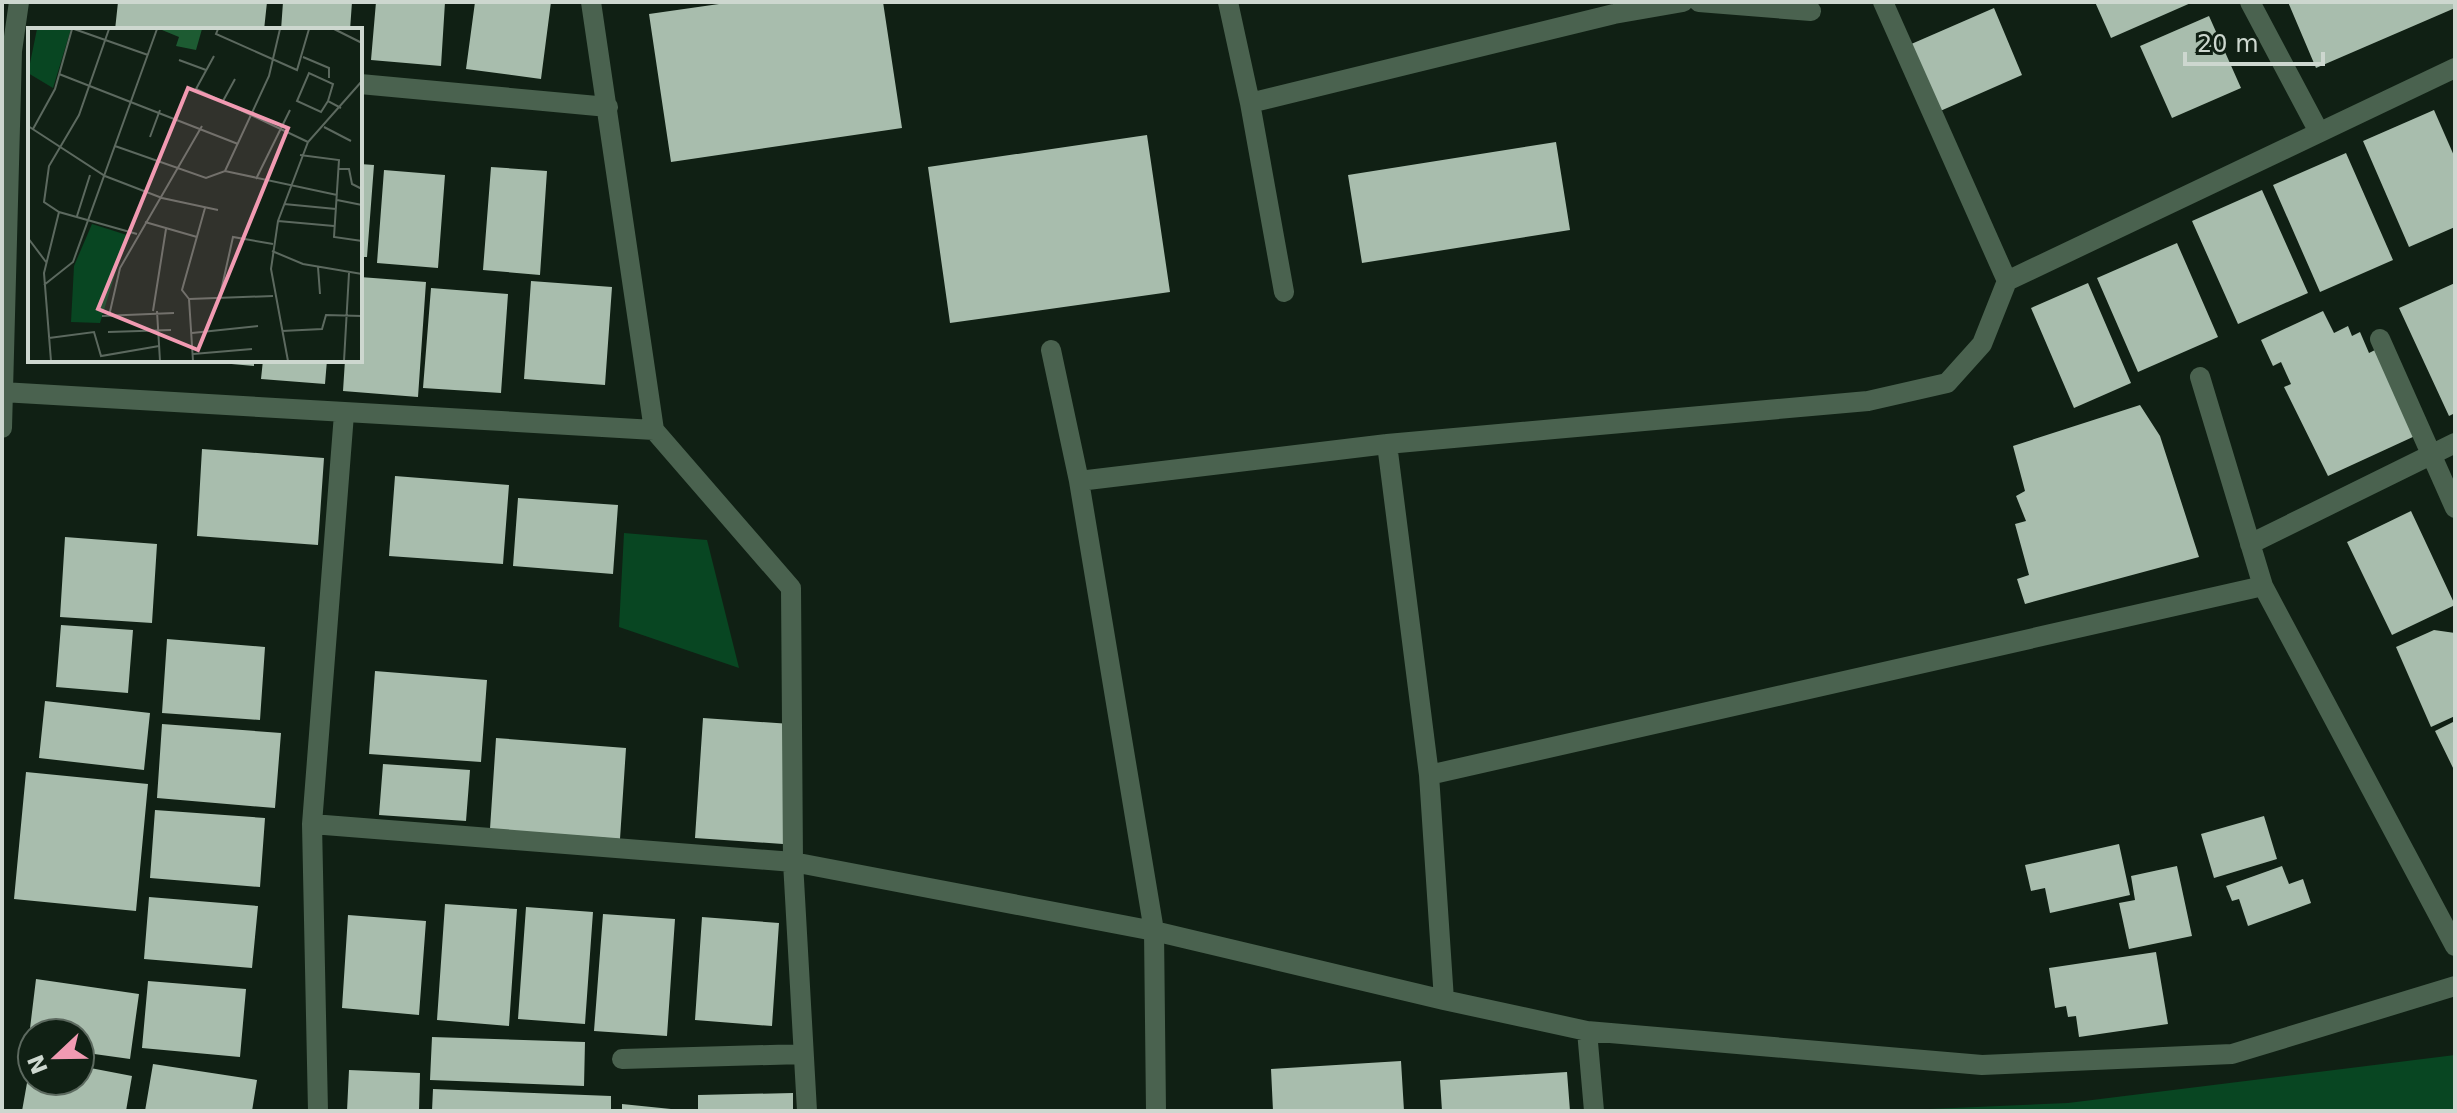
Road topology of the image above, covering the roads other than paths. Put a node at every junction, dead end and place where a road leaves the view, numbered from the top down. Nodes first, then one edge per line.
1 (19, 2) edge
2 (591, 2) edge
3 (1228, 2) edge
4 (1683, 2) edge
5 (1699, 2) edge
6 (1883, 2) edge
7 (2250, 2) edge
8 (1811, 11) dead end
9 (15, 51) edge
10 (2455, 68) edge
11 (362, 84) edge
12 (1250, 103) junction
13 (608, 107) junction
14 (2319, 132) junction
15 (2007, 281) junction
16 (1284, 292) dead end
17 (2380, 339) dead end
18 (1051, 350) dead end
19 (2200, 377) dead end
20 (3, 392) edge
21 (344, 414) junction
22 (2, 428) edge
23 (654, 430) junction
24 (2455, 443) edge
25 (1387, 444) junction
26 (2431, 454) junction
27 (1079, 481) junction
28 (2455, 508) edge
29 (2250, 544) junction
30 (2263, 586) junction
31 (1429, 775) junction
32 (312, 824) junction
33 (793, 862) junction
34 (1154, 931) junction
35 (2455, 946) edge
36 (2455, 986) edge
37 (1444, 1000) junction
38 (1587, 1031) junction
39 (803, 1054) junction
40 (622, 1059) dead end
41 (318, 1111) edge
42 (807, 1111) edge
43 (1156, 1111) edge
44 (1594, 1111) edge

1 - 9 street
2 - 13 street
3 - 12 street
4 - 12 street
5 - 8 street
6 - 15 street
7 - 14 street
9 - 20 street
10 - 14 street
11 - 13 street
12 - 16 street
13 - 23 street
14 - 15 street
15 - 25 street
17 - 26 street
18 - 27 street
19 - 29 street
20 - 21 street
20 - 22 street
21 - 23 street
21 - 32 street
23 - 33 street
24 - 26 street
25 - 27 street
25 - 31 street
26 - 28 street
26 - 29 street
27 - 34 street
29 - 30 street
30 - 31 street
30 - 35 street
31 - 37 street
32 - 33 street
32 - 41 street
33 - 34 street
33 - 39 street
34 - 37 street
34 - 43 street
36 - 38 street
37 - 38 street
38 - 44 street
39 - 40 street
39 - 42 street

